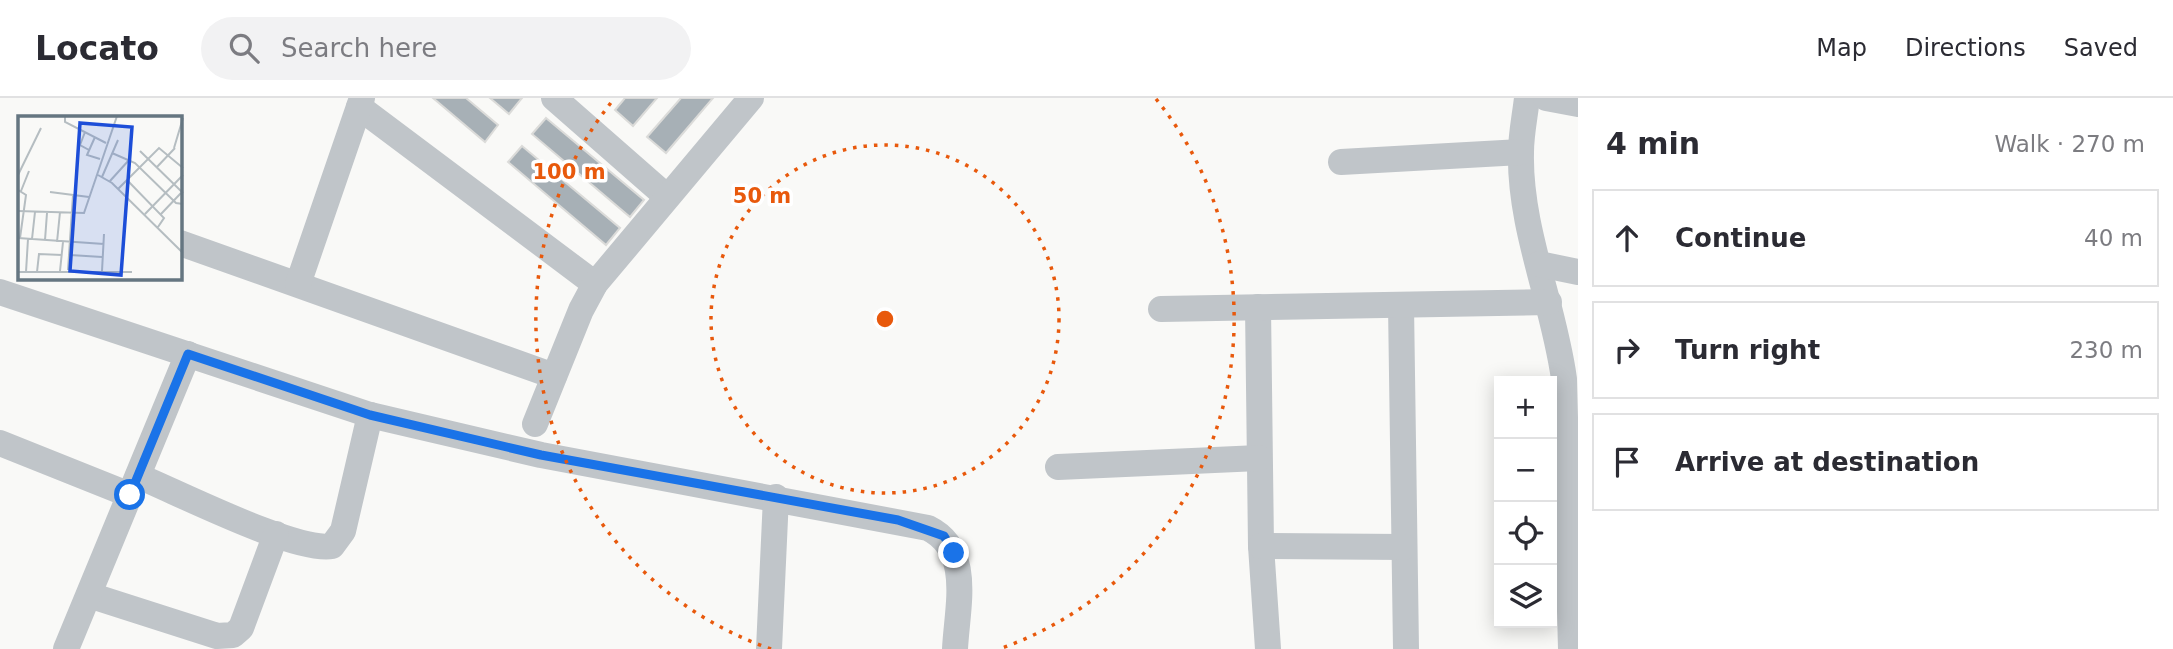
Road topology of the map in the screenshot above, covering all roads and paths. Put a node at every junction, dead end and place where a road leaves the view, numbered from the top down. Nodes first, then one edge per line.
1 (751, 98) edge
2 (1527, 98) edge
3 (1546, 98) edge
4 (361, 102) edge
5 (569, 103) edge
6 (1578, 104) edge
7 (1521, 152) junction
8 (1341, 162) dead end
9 (667, 197) junction
10 (182, 244) edge
11 (1539, 264) junction
12 (1578, 272) edge
13 (298, 284) junction
14 (595, 284) junction
15 (0, 292) edge
16 (1549, 302) junction
17 (1401, 305) junction
18 (1258, 307) junction
19 (1161, 309) dead end
20 (188, 354) junction
21 (554, 376) junction
22 (370, 415) junction
23 (1571, 416) edge
24 (534, 424) dead end
25 (0, 443) edge
26 (1259, 458) junction
27 (1058, 467) dead end
28 (134, 486) junction
29 (776, 497) junction
30 (276, 534) junction
31 (1261, 546) junction
32 (1404, 547) junction
33 (1573, 559) edge
34 (89, 595) junction
35 (66, 649) edge
36 (769, 649) edge
37 (955, 649) edge
38 (1268, 649) edge
39 (1406, 649) edge
40 (1571, 649) edge

1 - 9 street
2 - 7 street
3 - 6 street
4 - 13 street
4 - 14 street
5 - 9 street
7 - 8 street
7 - 11 street
9 - 14 street
10 - 13 street
11 - 12 street
11 - 16 street
13 - 21 street
14 - 21 street
15 - 20 street
16 - 17 street
16 - 23 street
17 - 18 street
17 - 32 street
18 - 19 street
18 - 26 street
20 - 22 street
20 - 28 street
21 - 24 street
22 - 29 street
22 - 30 street
23 - 33 street
25 - 28 street
26 - 27 street
26 - 31 street
28 - 30 street
28 - 34 street
29 - 36 street
29 - 37 street
30 - 34 street
31 - 32 street
31 - 38 street
32 - 39 street
33 - 40 street
34 - 35 street

